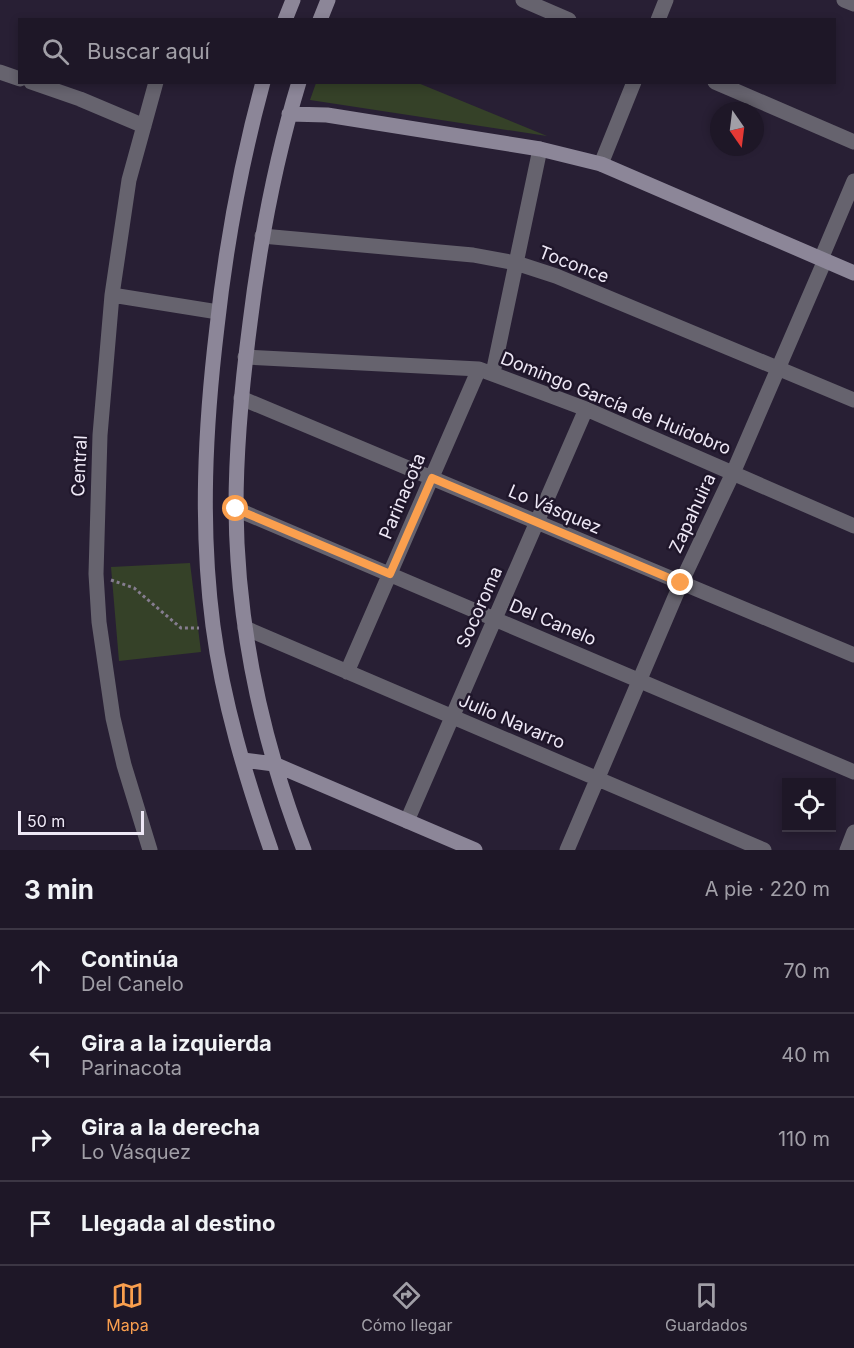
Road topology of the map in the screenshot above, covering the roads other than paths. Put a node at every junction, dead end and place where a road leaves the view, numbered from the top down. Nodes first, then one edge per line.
1 (293, 0) edge
2 (328, 0) edge
3 (524, 0) edge
4 (666, 0) edge
5 (844, 0) edge
6 (854, 4) edge
7 (286, 18) edge
8 (321, 18) edge
9 (564, 18) edge
10 (659, 18) edge
11 (0, 72) edge
12 (18, 78) edge
13 (37, 84) edge
14 (155, 84) edge
15 (263, 84) edge
16 (298, 84) edge
17 (633, 84) edge
18 (720, 84) edge
19 (289, 114) junction
20 (144, 126) junction
21 (854, 142) edge
22 (540, 149) junction
23 (602, 164) junction
24 (854, 181) edge
25 (262, 236) junction
26 (823, 259) junction
27 (516, 263) junction
28 (854, 273) edge
29 (112, 295) junction
30 (218, 312) junction
31 (245, 357) junction
32 (778, 368) junction
33 (486, 371) junction
34 (241, 398) junction
35 (854, 400) edge
36 (586, 409) junction
37 (733, 472) junction
38 (432, 478) junction
39 (236, 509) junction
40 (537, 522) junction
41 (854, 526) edge
42 (390, 574) junction
43 (681, 583) junction
44 (495, 619) junction
45 (245, 628) junction
46 (854, 656) edge
47 (347, 672) junction
48 (639, 681) junction
49 (452, 717) junction
50 (243, 760) junction
51 (274, 764) junction
52 (854, 772) edge
53 (598, 779) junction
54 (407, 821) junction
55 (854, 832) edge
56 (150, 850) edge
57 (270, 850) edge
58 (304, 850) edge
59 (475, 850) edge
60 (567, 850) edge
61 (764, 850) edge
62 (847, 850) edge

1 - 7 main road
2 - 8 main road
3 - 9 street
4 - 10 street
5 - 6 street
11 - 12 street
13 - 20 street
14 - 20 street, Central
15 - 30 main road
16 - 19 main road
17 - 23 street
18 - 21 street
19 - 22 main road
19 - 25 main road
20 - 29 street, Central
22 - 23 main road
22 - 27 street, Parinacota
23 - 26 main road
24 - 26 street, Zapahuira
25 - 27 street, Toconce
25 - 31 main road
26 - 28 main road
26 - 32 street, Zapahuira
27 - 32 street, Toconce
27 - 33 street, Parinacota
29 - 30 street
29 - 56 street, Central
30 - 50 main road
31 - 33 street, Domingo García de Huidobro
31 - 34 main road
32 - 35 street, Toconce
32 - 37 street, Zapahuira
33 - 36 street, Domingo García de Huidobro
33 - 38 street, Parinacota
34 - 38 street, Lo Vásquez
34 - 39 main road
36 - 37 street, Domingo García de Huidobro
36 - 40 street, Socoroma
37 - 41 street, Domingo García de Huidobro
37 - 43 street, Zapahuira
38 - 40 street, Lo Vásquez
38 - 42 street, Parinacota
39 - 42 street, Del Canelo
39 - 45 main road
40 - 43 street, Lo Vásquez
40 - 44 street, Socoroma
42 - 44 street, Del Canelo
42 - 47 street, Parinacota
43 - 46 street, Lo Vásquez
43 - 48 street, Zapahuira
44 - 48 street, Del Canelo
44 - 49 street, Socoroma
45 - 47 street, Julio Navarro
45 - 51 main road
47 - 49 street, Julio Navarro
48 - 52 street, Del Canelo
48 - 53 street, Zapahuira
49 - 53 street, Julio Navarro
49 - 54 street, Socoroma
50 - 51 main road
50 - 57 main road
51 - 54 main road
51 - 58 main road
53 - 60 street, Zapahuira
53 - 61 street, Julio Navarro
54 - 59 main road
55 - 62 street

